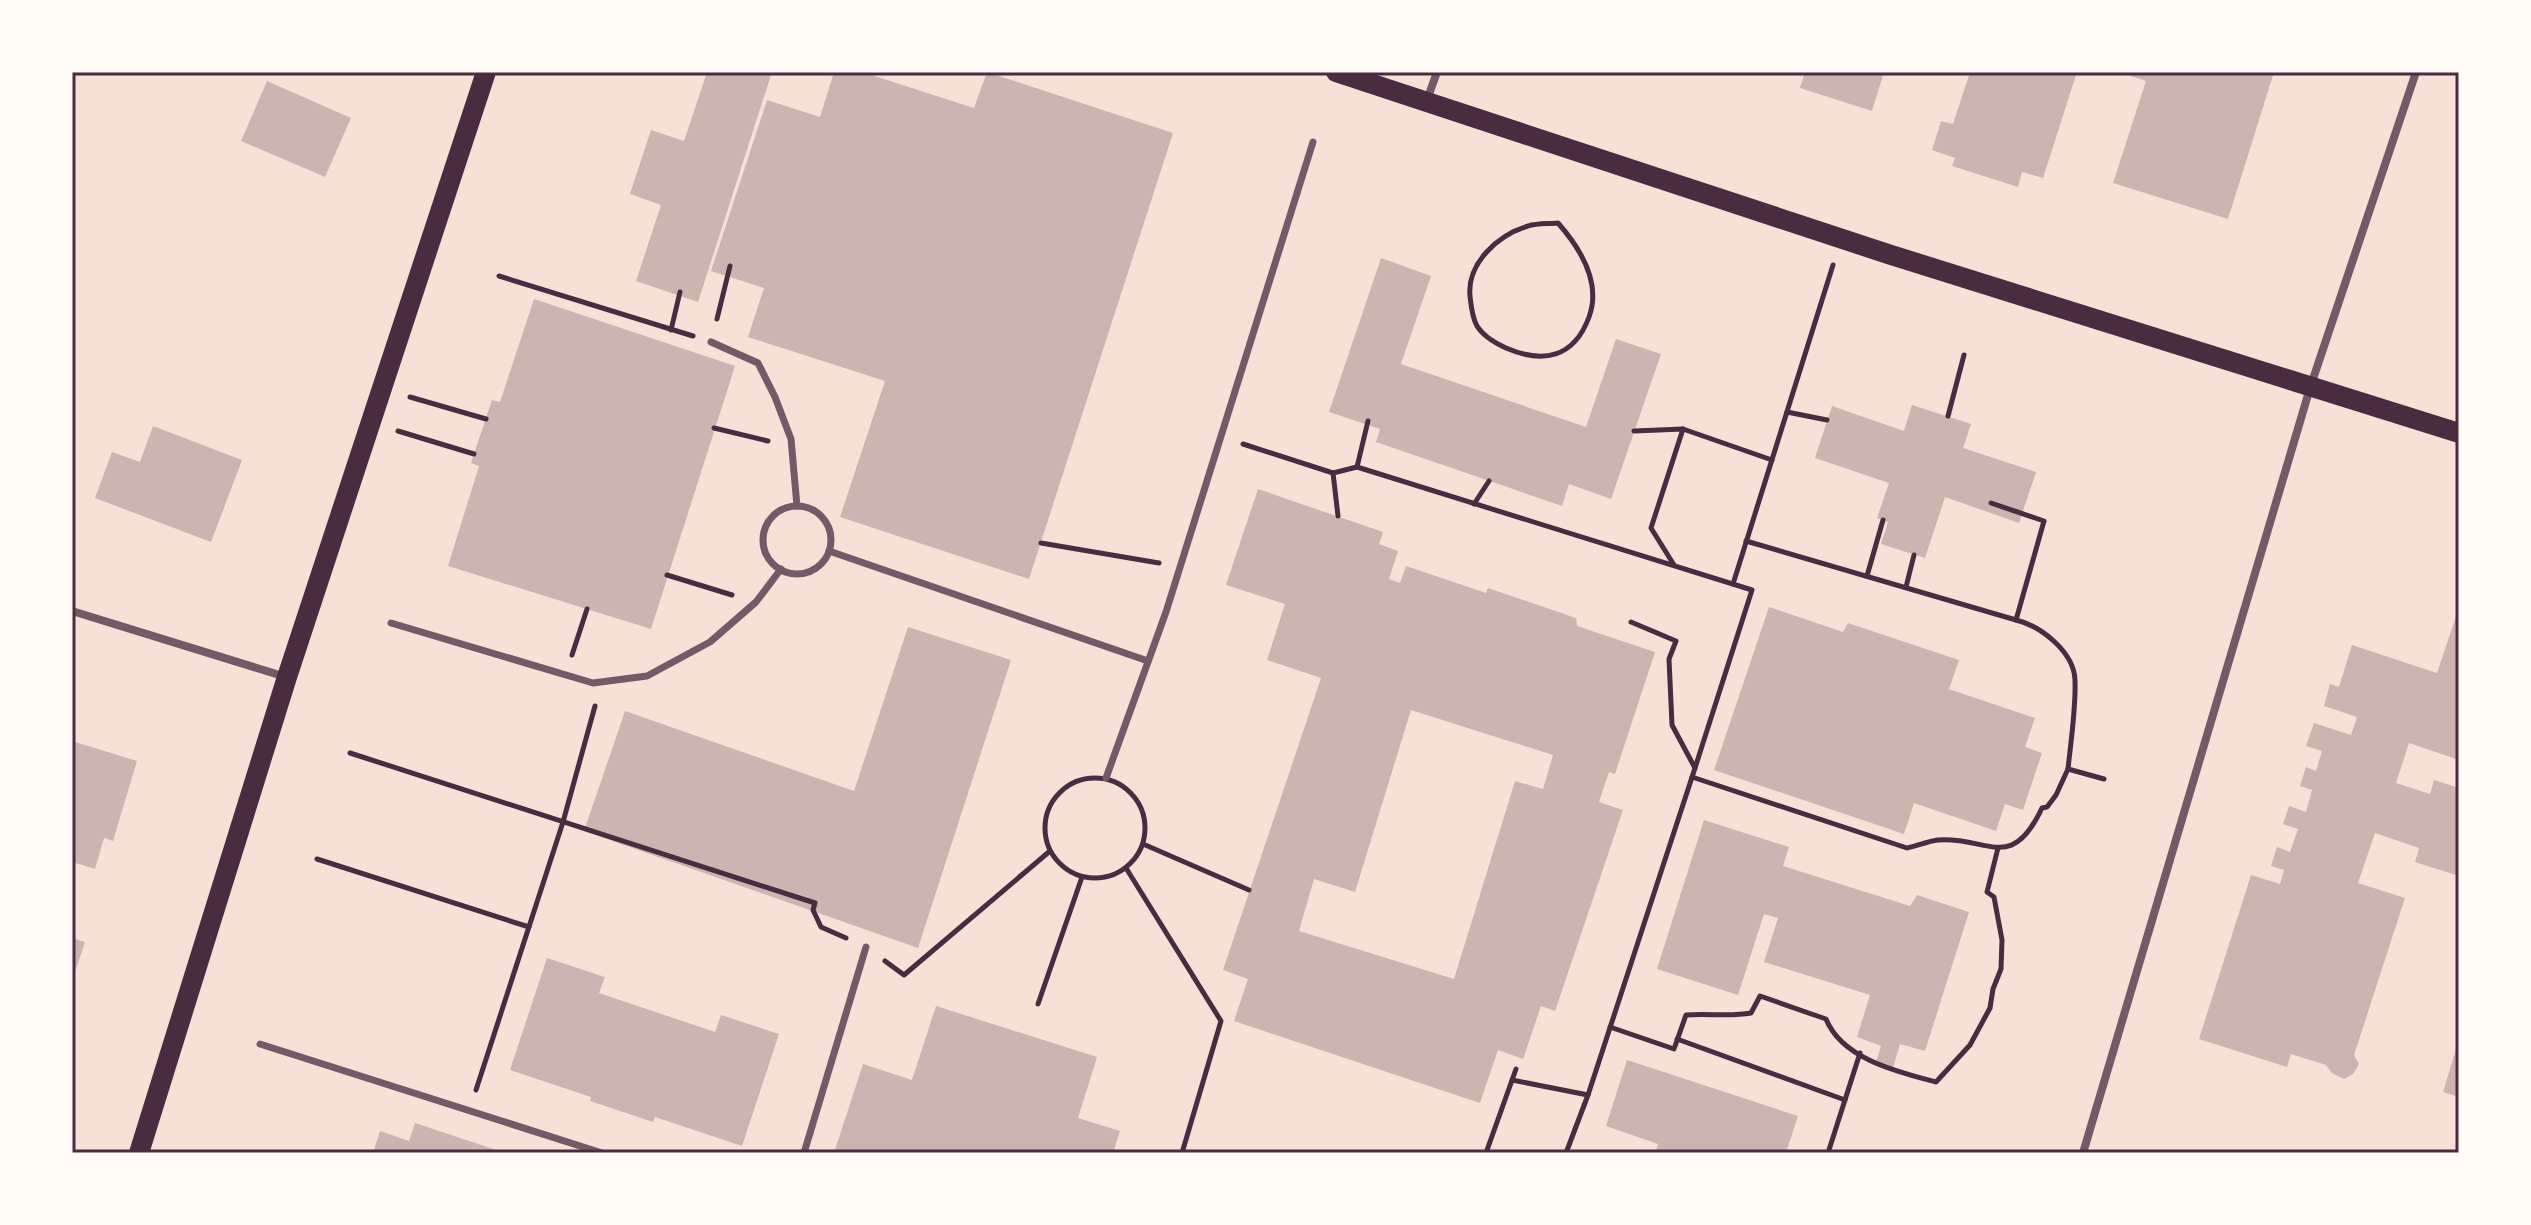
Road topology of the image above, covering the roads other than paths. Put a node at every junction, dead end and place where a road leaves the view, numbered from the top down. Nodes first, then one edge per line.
1 (486, 72) edge
2 (1336, 72) edge
3 (1437, 72) edge
4 (2416, 72) edge
5 (1427, 101) junction
6 (1313, 142) dead end
7 (711, 342) road end
8 (2310, 388) junction
9 (2459, 433) edge
10 (797, 506) junction
11 (829, 551) junction
12 (781, 569) junction
13 (72, 611) edge
14 (391, 623) dead end
15 (1148, 661) junction
16 (287, 677) junction
17 (1106, 778) road end
18 (866, 947) dead end
19 (260, 1044) dead end
20 (139, 1153) edge
21 (602, 1153) edge
22 (804, 1153) edge
23 (2083, 1153) edge

1 - 16 main road
2 - 5 main road
3 - 5 street
4 - 8 street
5 - 8 main road
6 - 15 street
7 - 10 street
8 - 9 main road
8 - 23 street
10 - 11 street
10 - 12 street
11 - 12 street
11 - 15 street
12 - 14 street
13 - 16 street
15 - 17 street
16 - 20 main road
18 - 22 street
19 - 21 street

